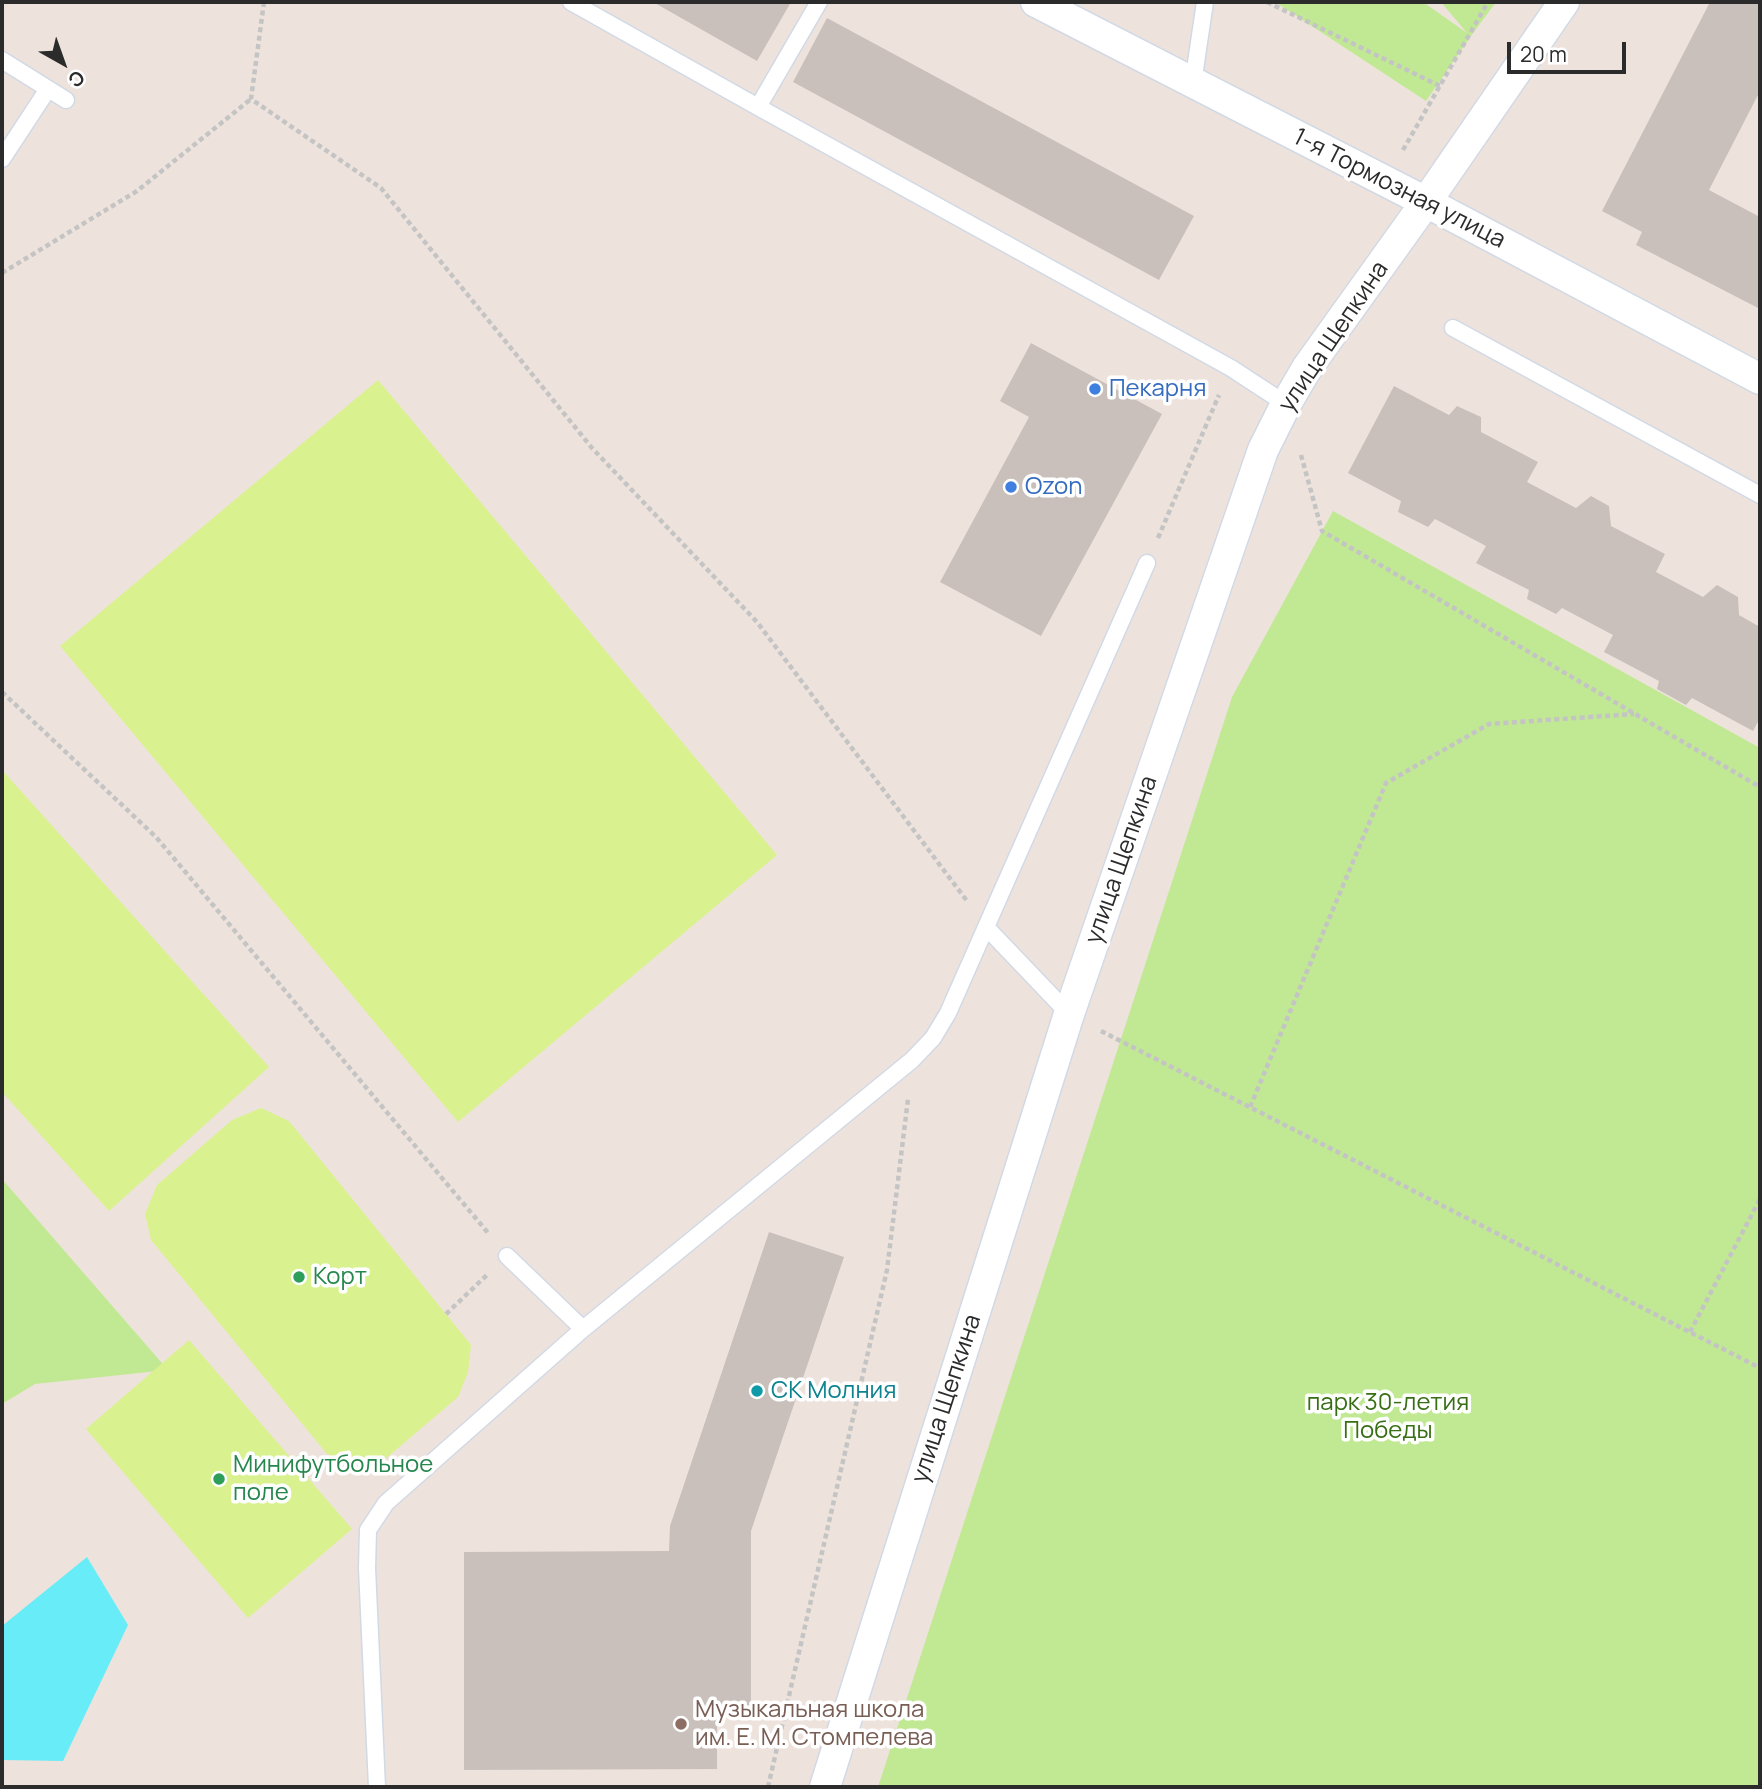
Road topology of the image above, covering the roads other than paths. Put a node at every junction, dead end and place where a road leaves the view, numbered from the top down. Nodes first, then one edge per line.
1 (571, 2) edge
2 (819, 2) edge
3 (1036, 2) edge
4 (1205, 2) edge
5 (1564, 2) edge
6 (2, 60) edge
7 (1193, 83) junction
8 (48, 89) junction
9 (66, 100) dead end
10 (758, 107) junction
11 (2, 159) edge
12 (1426, 202) junction
13 (1454, 328) dead end
14 (1760, 379) edge
15 (1286, 404) junction
16 (1760, 495) edge
17 (1147, 563) road end
18 (986, 927) junction
19 (1069, 1014) junction
20 (507, 1256) road end
21 (583, 1329) junction
22 (377, 1787) edge
23 (825, 1787) edge

1 - 10 lane
2 - 10 lane
3 - 7 street, 1-я Тормозная улица
4 - 7 lane
5 - 12 street, улица Щепкина
6 - 8 lane
7 - 12 street, 1-я Тормозная улица
8 - 9 lane
8 - 11 lane
10 - 15 lane
12 - 14 street, 1-я Тормозная улица
12 - 15 street, улица Щепкина
13 - 16 lane
15 - 19 street, улица Щепкина
17 - 18 lane
18 - 19 lane
18 - 21 lane
19 - 23 street, улица Щепкина
20 - 21 lane
21 - 22 lane

